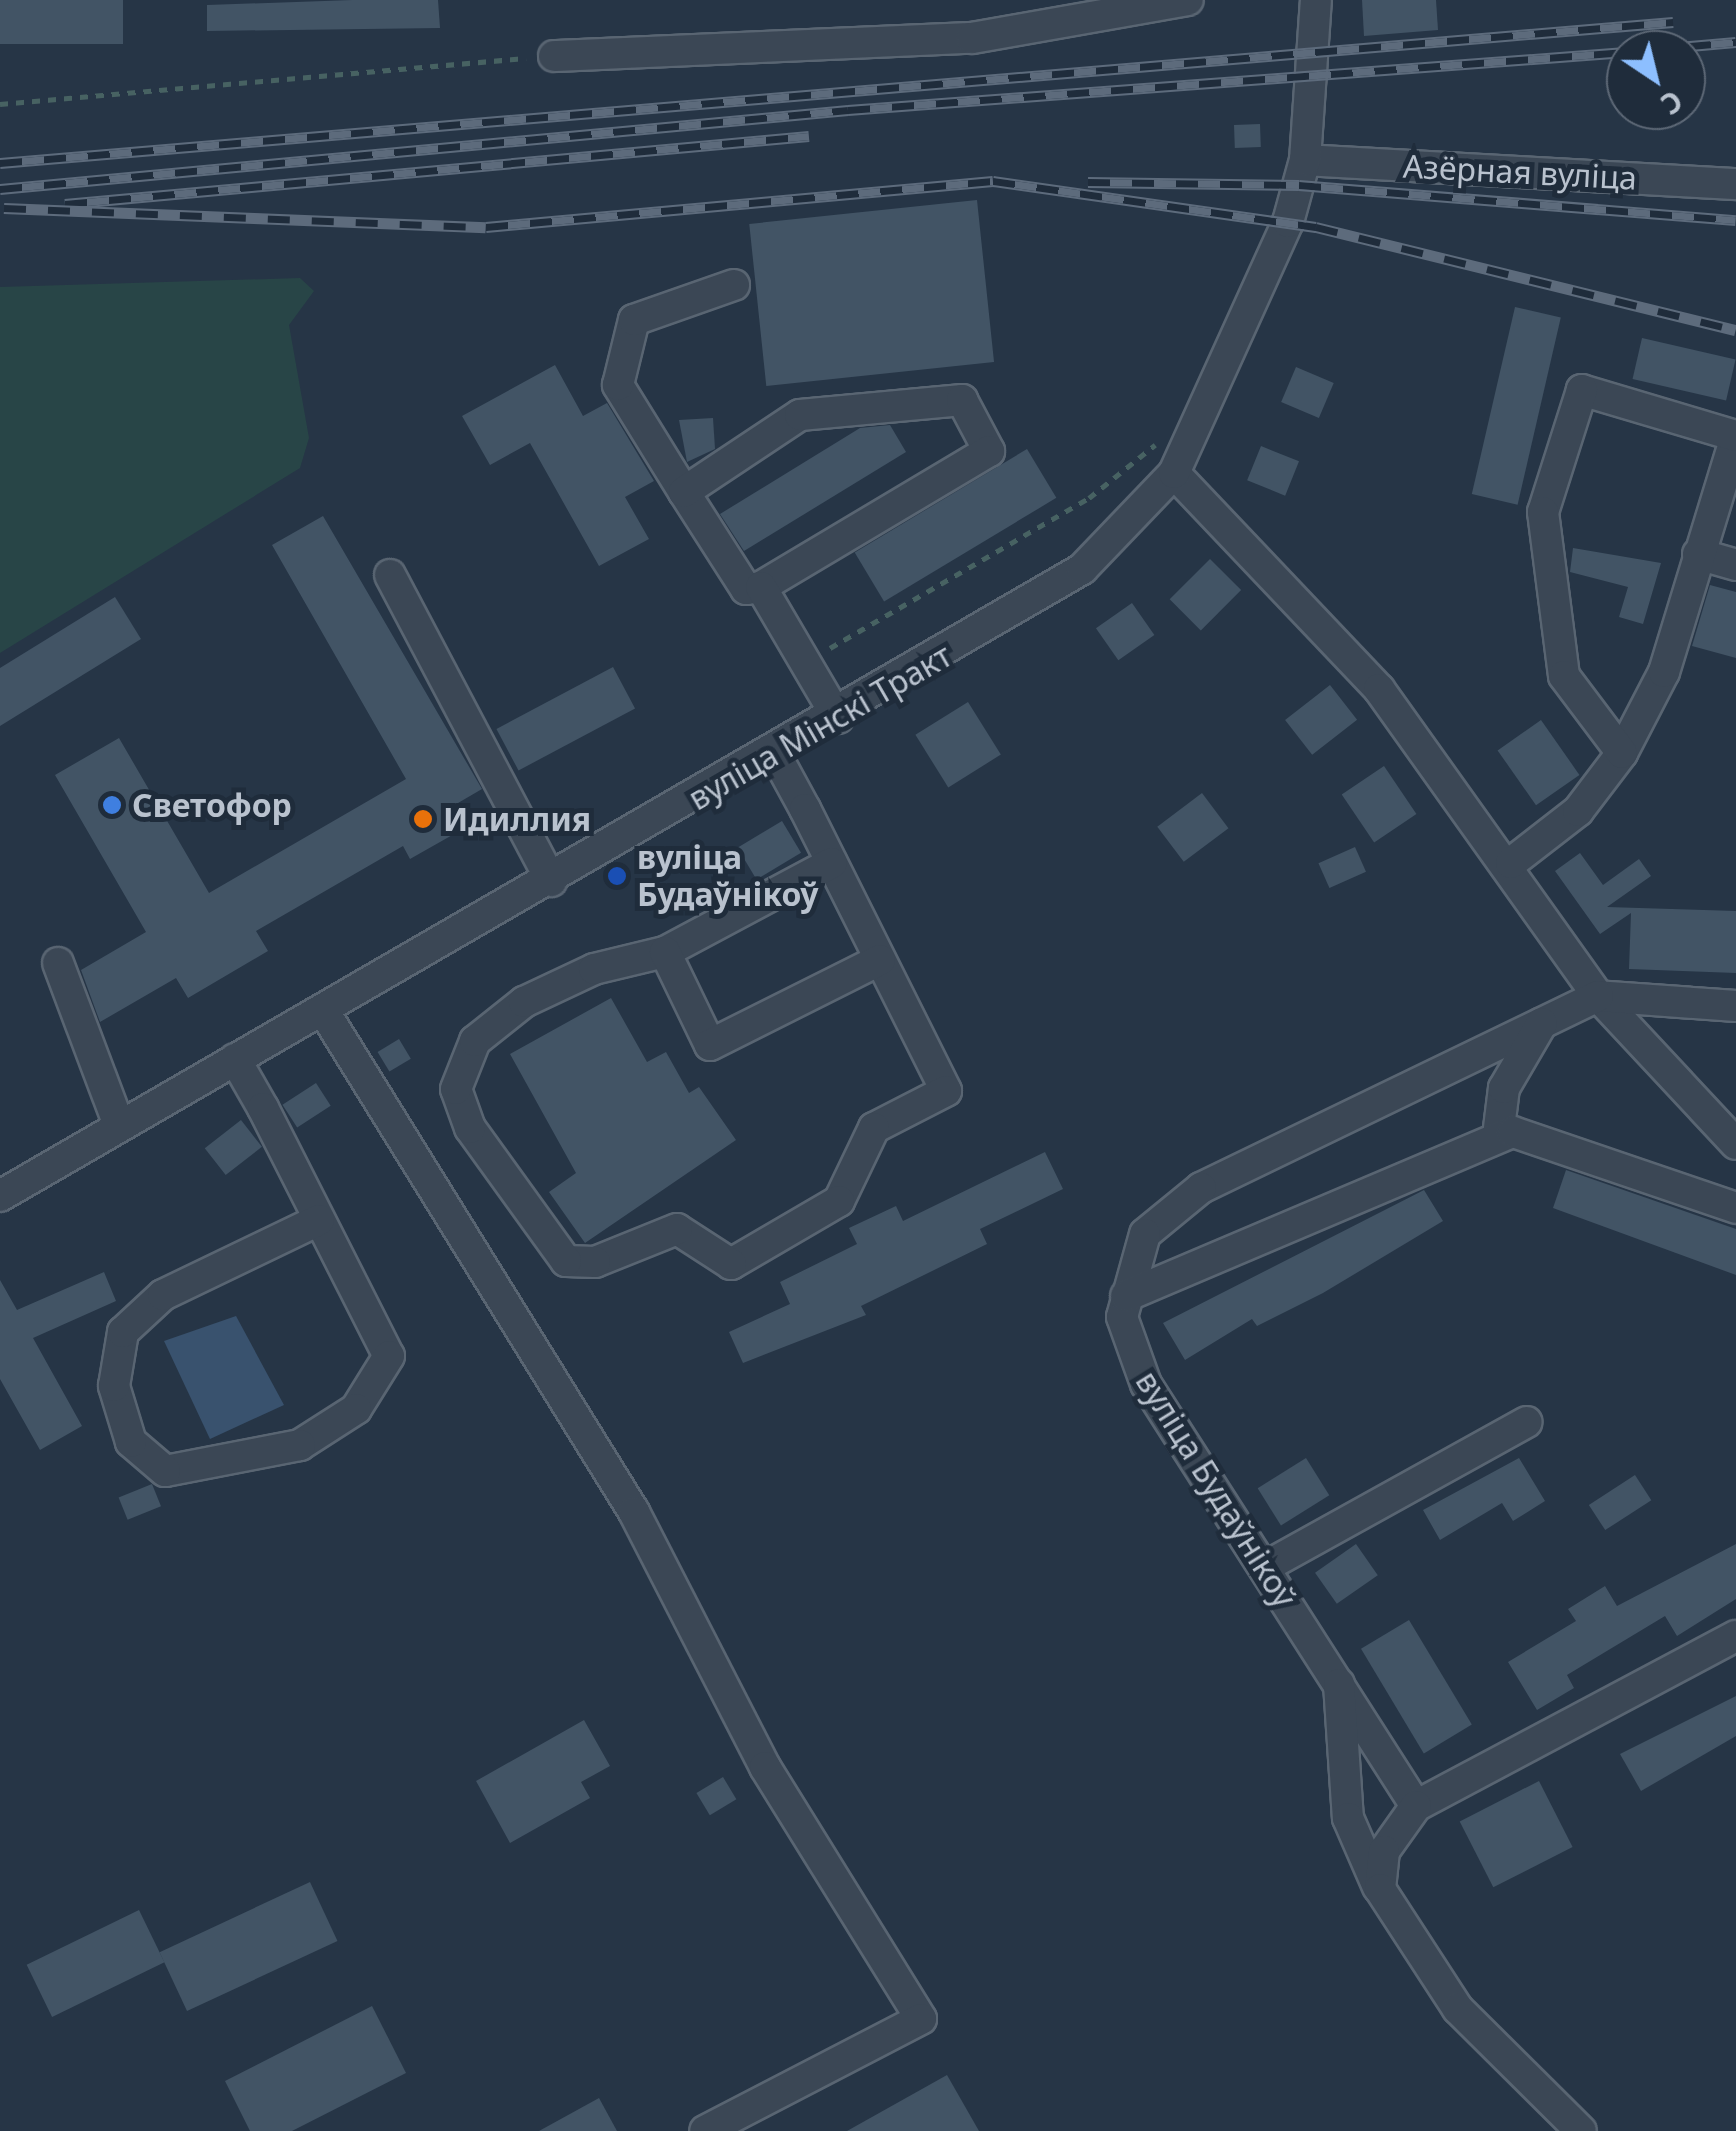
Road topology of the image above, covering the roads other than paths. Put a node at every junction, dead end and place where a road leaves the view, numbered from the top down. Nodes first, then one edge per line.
1 (1188, 0) edge
2 (1316, 0) edge
3 (554, 56) road end
4 (1304, 160) junction
5 (1736, 184) edge
6 (734, 284) dead end
7 (1174, 472) junction
8 (684, 492) junction
9 (1698, 554) junction
10 (1736, 565) edge
11 (390, 575) dead end
12 (760, 587) junction
13 (838, 718) junction
14 (774, 754) junction
15 (1622, 754) junction
16 (832, 863) junction
17 (1511, 863) junction
18 (551, 880) junction
19 (665, 952) junction
20 (880, 960) junction
21 (58, 963) dead end
22 (1598, 996) junction
23 (1736, 1006) edge
24 (323, 1010) junction
25 (1542, 1022) junction
26 (235, 1059) junction
27 (119, 1125) junction
28 (1498, 1136) junction
29 (1736, 1144) edge
30 (0, 1196) edge
31 (1736, 1208) edge
32 (320, 1220) junction
33 (1126, 1296) junction
34 (1527, 1422) dead end
35 (1265, 1567) junction
36 (1736, 1636) edge
37 (1339, 1684) junction
38 (1416, 1806) junction
39 (1380, 1889) junction
40 (705, 2131) edge
41 (1581, 2131) edge

1 - 3 street
2 - 4 street, вуліца Мінскі Тракт
4 - 5 street, Азёрная вуліца
4 - 7 street, вуліца Мінскі Тракт
6 - 8 street
7 - 13 street, вуліца Мінскі Тракт
7 - 17 street
8 - 12 street
8 - 12 street
9 - 10 street
9 - 15 street
9 - 15 street
11 - 18 street
12 - 13 street
13 - 14 street, вуліца Мінскі Тракт
14 - 16 street
14 - 18 street, вуліца Мінскі Тракт
15 - 17 street
16 - 19 street
16 - 20 street
17 - 22 street
18 - 24 street, вуліца Мінскі Тракт
19 - 20 street
19 - 20 street
21 - 27 street
22 - 23 street
22 - 25 street, вуліца Будаўнікоў
22 - 29 street
24 - 26 street, вуліца Мінскі Тракт
24 - 40 street
25 - 28 street
25 - 33 street, вуліца Будаўнікоў
26 - 27 street, вуліца Мінскі Тракт
26 - 32 street
27 - 30 street, вуліца Мінскі Тракт
28 - 31 street
28 - 33 street
32 - 32 street
33 - 35 street, вуліца Будаўнікоў
34 - 35 street
35 - 37 street, вуліца Будаўнікоў
36 - 38 street
37 - 38 street, вуліца Будаўнікоў
37 - 39 street
38 - 39 street
39 - 41 street

